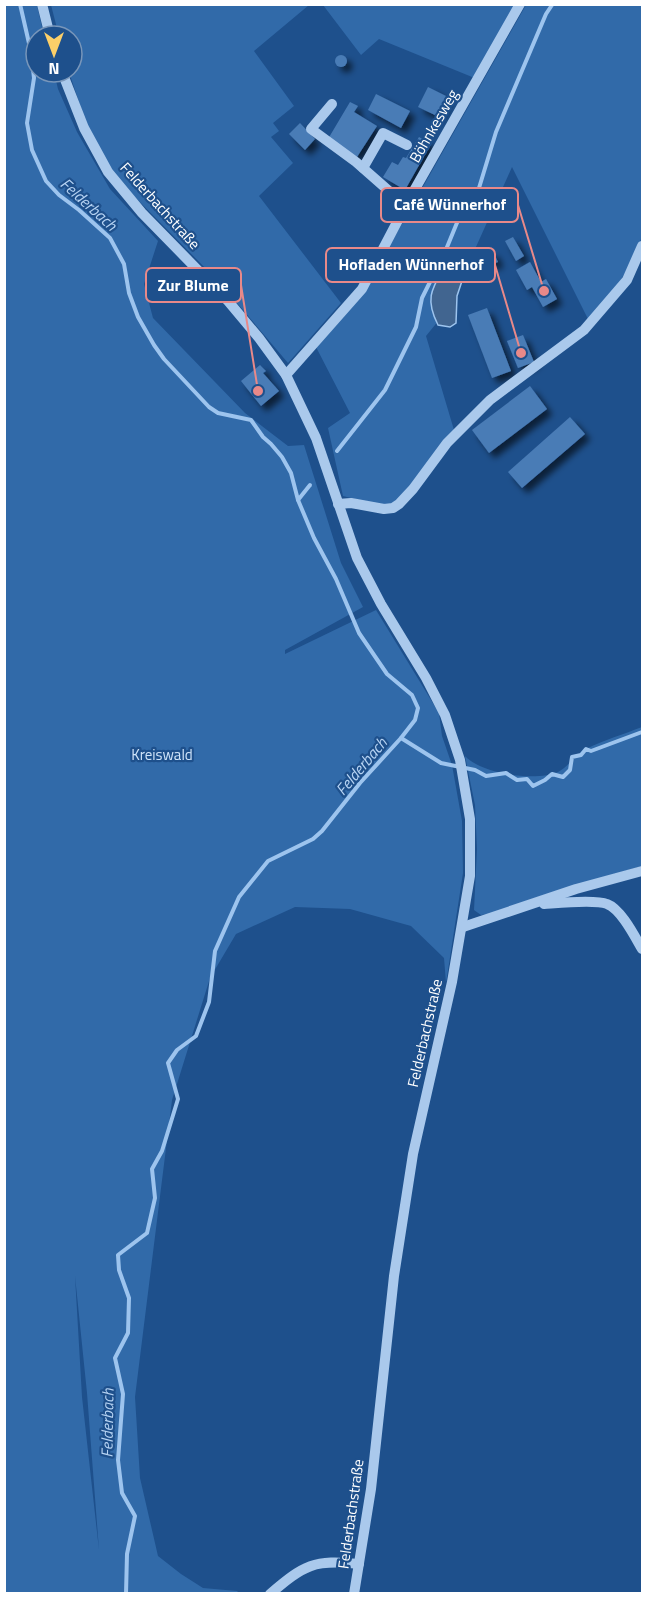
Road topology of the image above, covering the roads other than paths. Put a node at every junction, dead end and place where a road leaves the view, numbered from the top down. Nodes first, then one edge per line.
1 (42, 4) edge
2 (520, 4) edge
3 (47, 24) edge
4 (67, 84) edge
5 (332, 104) dead end
6 (407, 145) dead end
7 (363, 168) junction
8 (406, 206) junction
9 (642, 246) edge
10 (286, 375) junction
11 (338, 504) junction
12 (642, 871) edge
13 (529, 905) junction
14 (463, 927) junction
15 (642, 949) edge
16 (359, 1564) junction
17 (270, 1593) edge
18 (354, 1593) edge

1 - 3 street
2 - 8 street, Böhnkesweg
4 - 10 street, Felderbachstraße
5 - 7 street
6 - 7 street
7 - 8 street
8 - 10 street, Böhnkesweg
9 - 11 street
10 - 11 street, Felderbachstraße
11 - 14 street, Felderbachstraße
12 - 13 street
13 - 14 street
13 - 15 street
14 - 16 street, Felderbachstraße
16 - 17 street
16 - 18 street, Felderbachstraße

